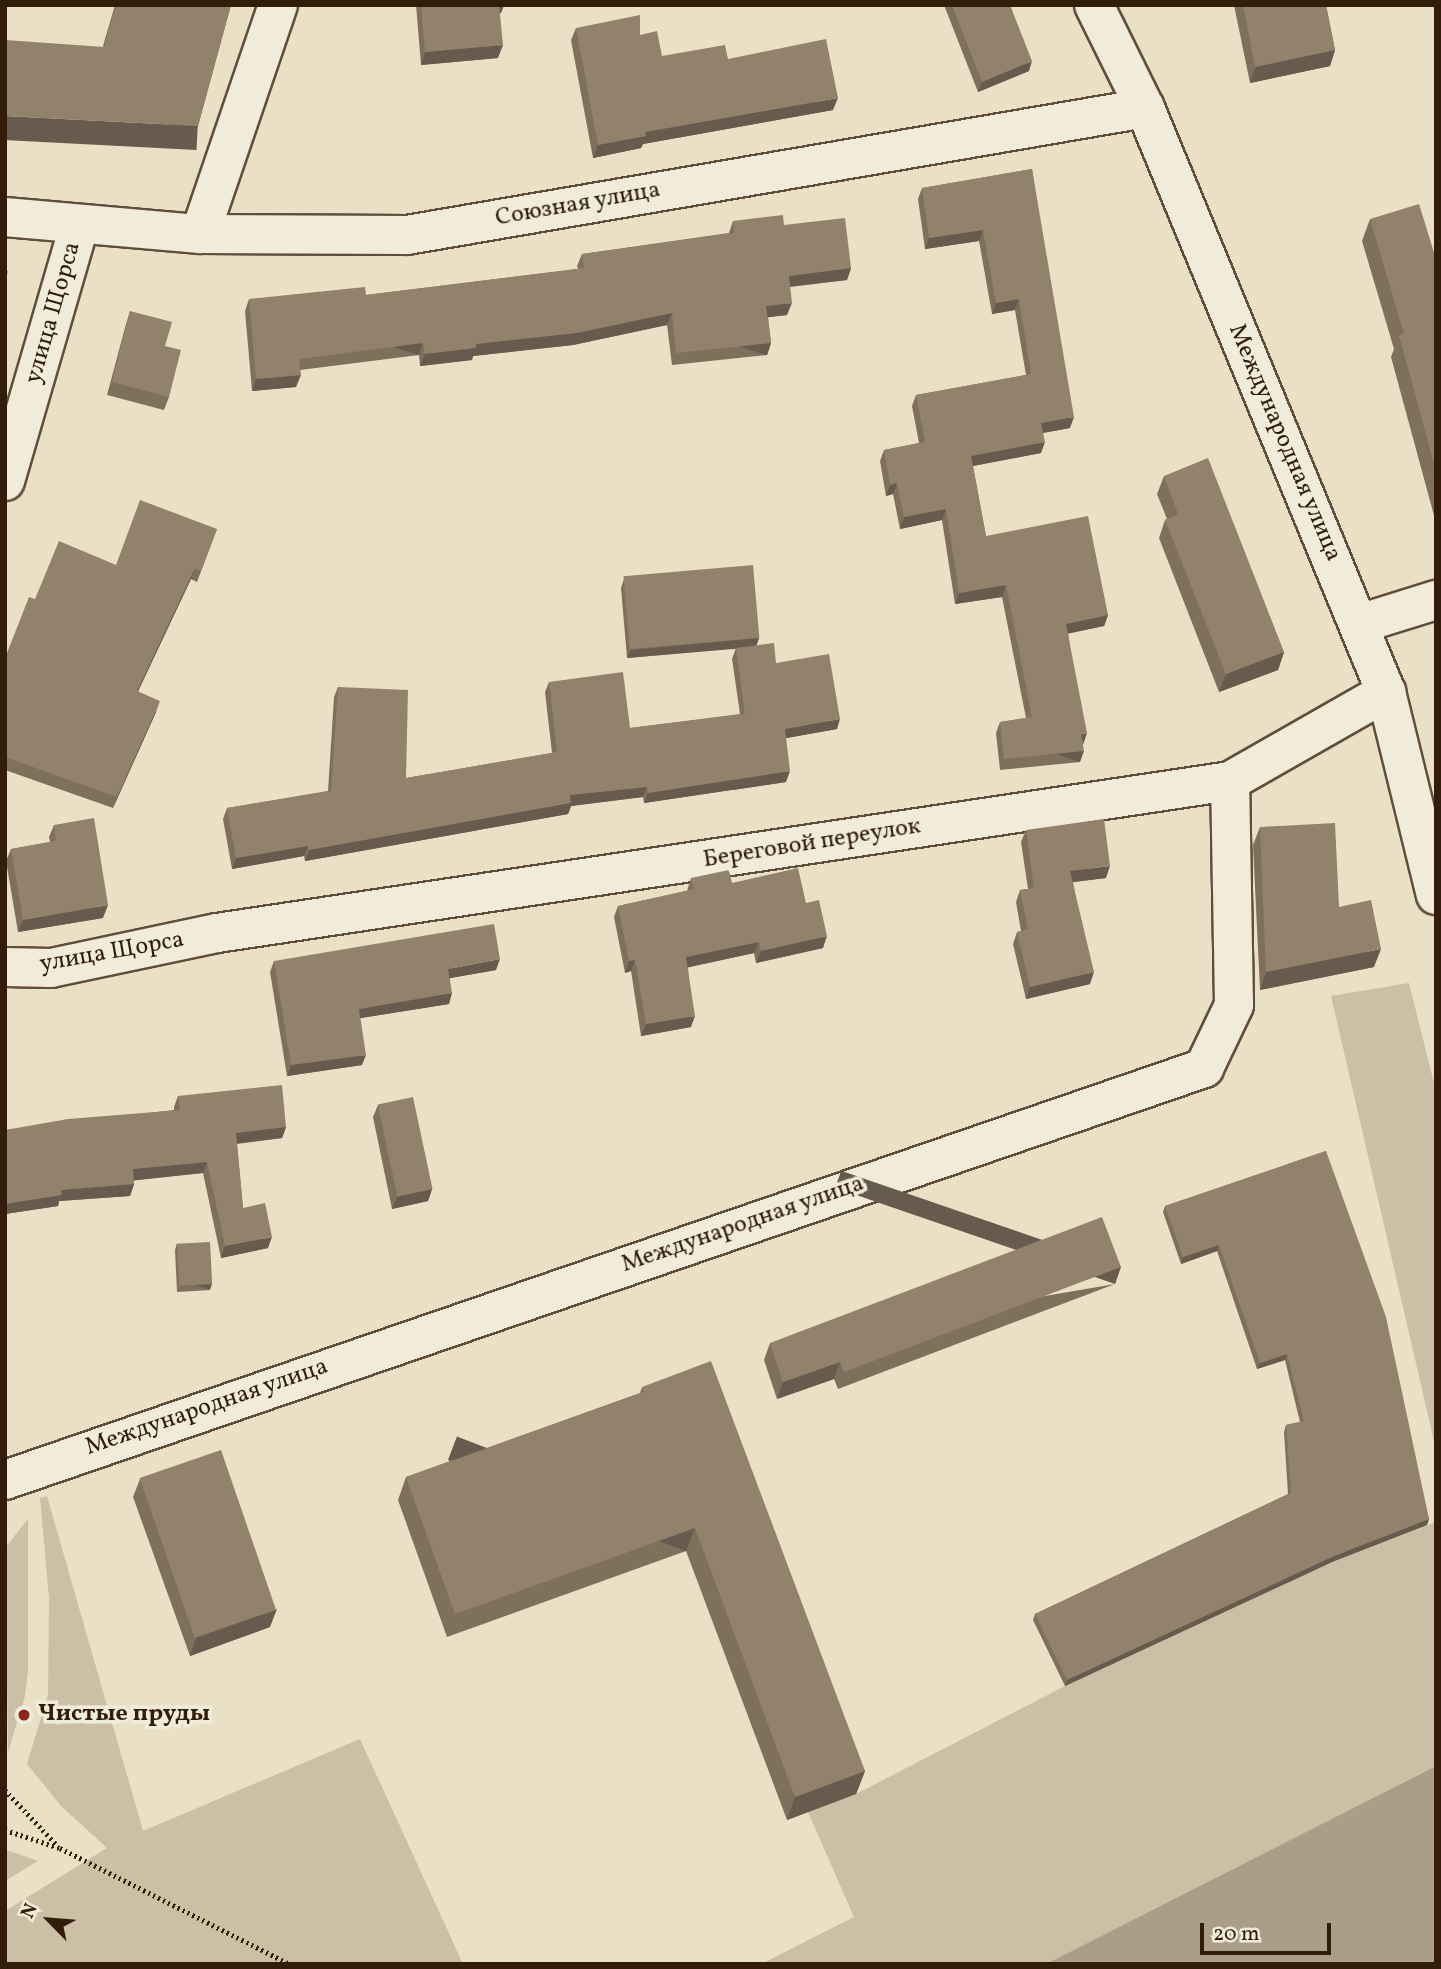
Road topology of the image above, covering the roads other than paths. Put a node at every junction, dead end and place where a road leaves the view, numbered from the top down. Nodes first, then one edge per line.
1 (278, 5) edge
2 (1094, 5) edge
3 (1145, 108) junction
4 (5, 217) edge
5 (79, 226) junction
6 (200, 234) junction
7 (5, 481) edge
8 (1436, 600) edge
9 (1359, 624) junction
10 (1385, 691) junction
11 (1230, 781) junction
12 (1436, 895) edge
13 (217, 933) joint
14 (5, 967) edge
15 (5, 1480) edge

1 - 6 street
2 - 3 street, Международная улица
3 - 6 street, Союзная улица
3 - 9 street, Международная улица
4 - 5 street, Союзная улица
5 - 6 street, Союзная улица
5 - 7 street, улица Щорса
8 - 9 street
9 - 10 street, Международная улица
10 - 11 street, Береговой переулок
10 - 12 street, Международная улица
11 - 13 street, Береговой переулок
11 - 15 street, Международная улица
13 - 14 street, улица Щорса

